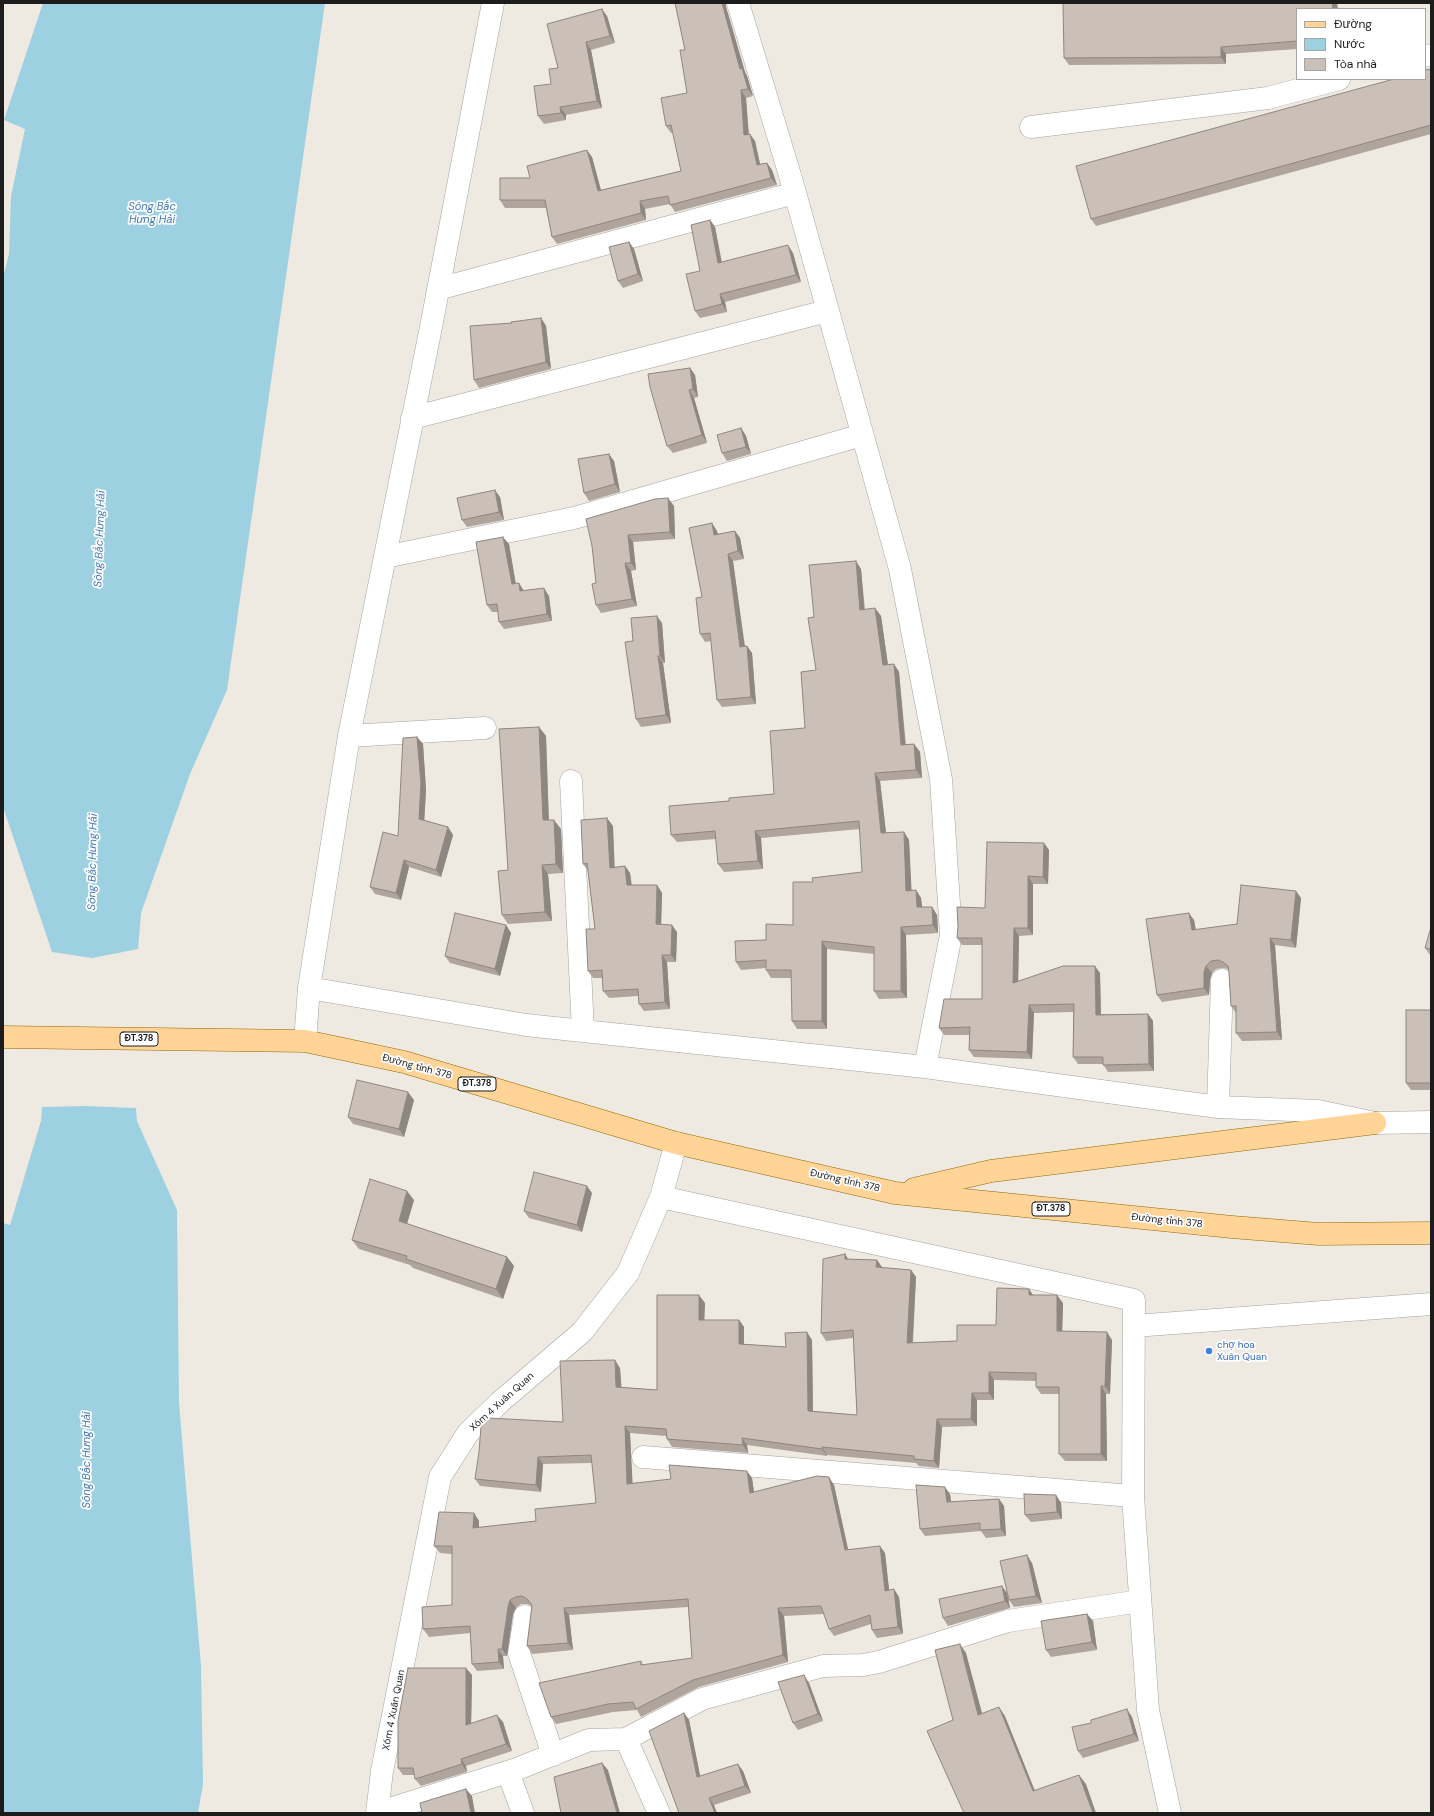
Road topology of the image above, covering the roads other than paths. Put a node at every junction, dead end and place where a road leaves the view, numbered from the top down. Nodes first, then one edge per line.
1 (492, 3) edge
2 (738, 3) edge
3 (1335, 80) edge
4 (1031, 127) dead end
5 (795, 193) junction
6 (438, 289) junction
7 (827, 311) junction
8 (412, 418) junction
9 (862, 436) junction
10 (385, 557) junction
11 (485, 728) dead end
12 (350, 736) junction
13 (571, 781) dead end
14 (1222, 980) dead end
15 (309, 988) junction
16 (583, 1031) junction
17 (3, 1037) edge
18 (305, 1041) junction
19 (925, 1067) junction
20 (1218, 1107) junction
21 (1431, 1122) edge
22 (1375, 1123) junction
23 (676, 1143) junction
24 (895, 1193) junction
25 (661, 1197) junction
26 (1428, 1238) edge
27 (1431, 1304) edge
28 (1134, 1326) junction
29 (643, 1457) dead end
30 (1133, 1496) junction
31 (1140, 1601) junction
32 (525, 1616) dead end
33 (626, 1738) junction
34 (553, 1755) junction
35 (508, 1772) junction
36 (377, 1813) edge
37 (523, 1813) edge
38 (659, 1813) edge
39 (1170, 1813) edge

1 - 6 street
2 - 5 street
3 - 4 street
5 - 6 street
5 - 7 street
6 - 8 street
7 - 8 street
7 - 9 street
8 - 10 street
9 - 10 street
9 - 19 street
10 - 12 street
11 - 12 street
12 - 15 street
13 - 16 street
14 - 20 street
15 - 16 street
15 - 18 street
16 - 19 street
17 - 18 main road, Đường tỉnh 378 / ĐT.378
18 - 23 main road, Đường tỉnh 378 / ĐT.378
19 - 20 street
20 - 22 street
21 - 22 street
22 - 24 main road
23 - 24 main road, Đường tỉnh 378 / ĐT.378
23 - 25 street, Xóm 4 Xuân Quan
24 - 26 main road, Đường tỉnh 378 / ĐT.378
25 - 28 street
25 - 36 street, Xóm 4 Xuân Quan
27 - 28 street
28 - 30 street
29 - 30 street
30 - 31 street
31 - 33 street
31 - 39 street
32 - 34 street
33 - 34 street
33 - 38 street
34 - 35 street
35 - 36 street
35 - 37 street

